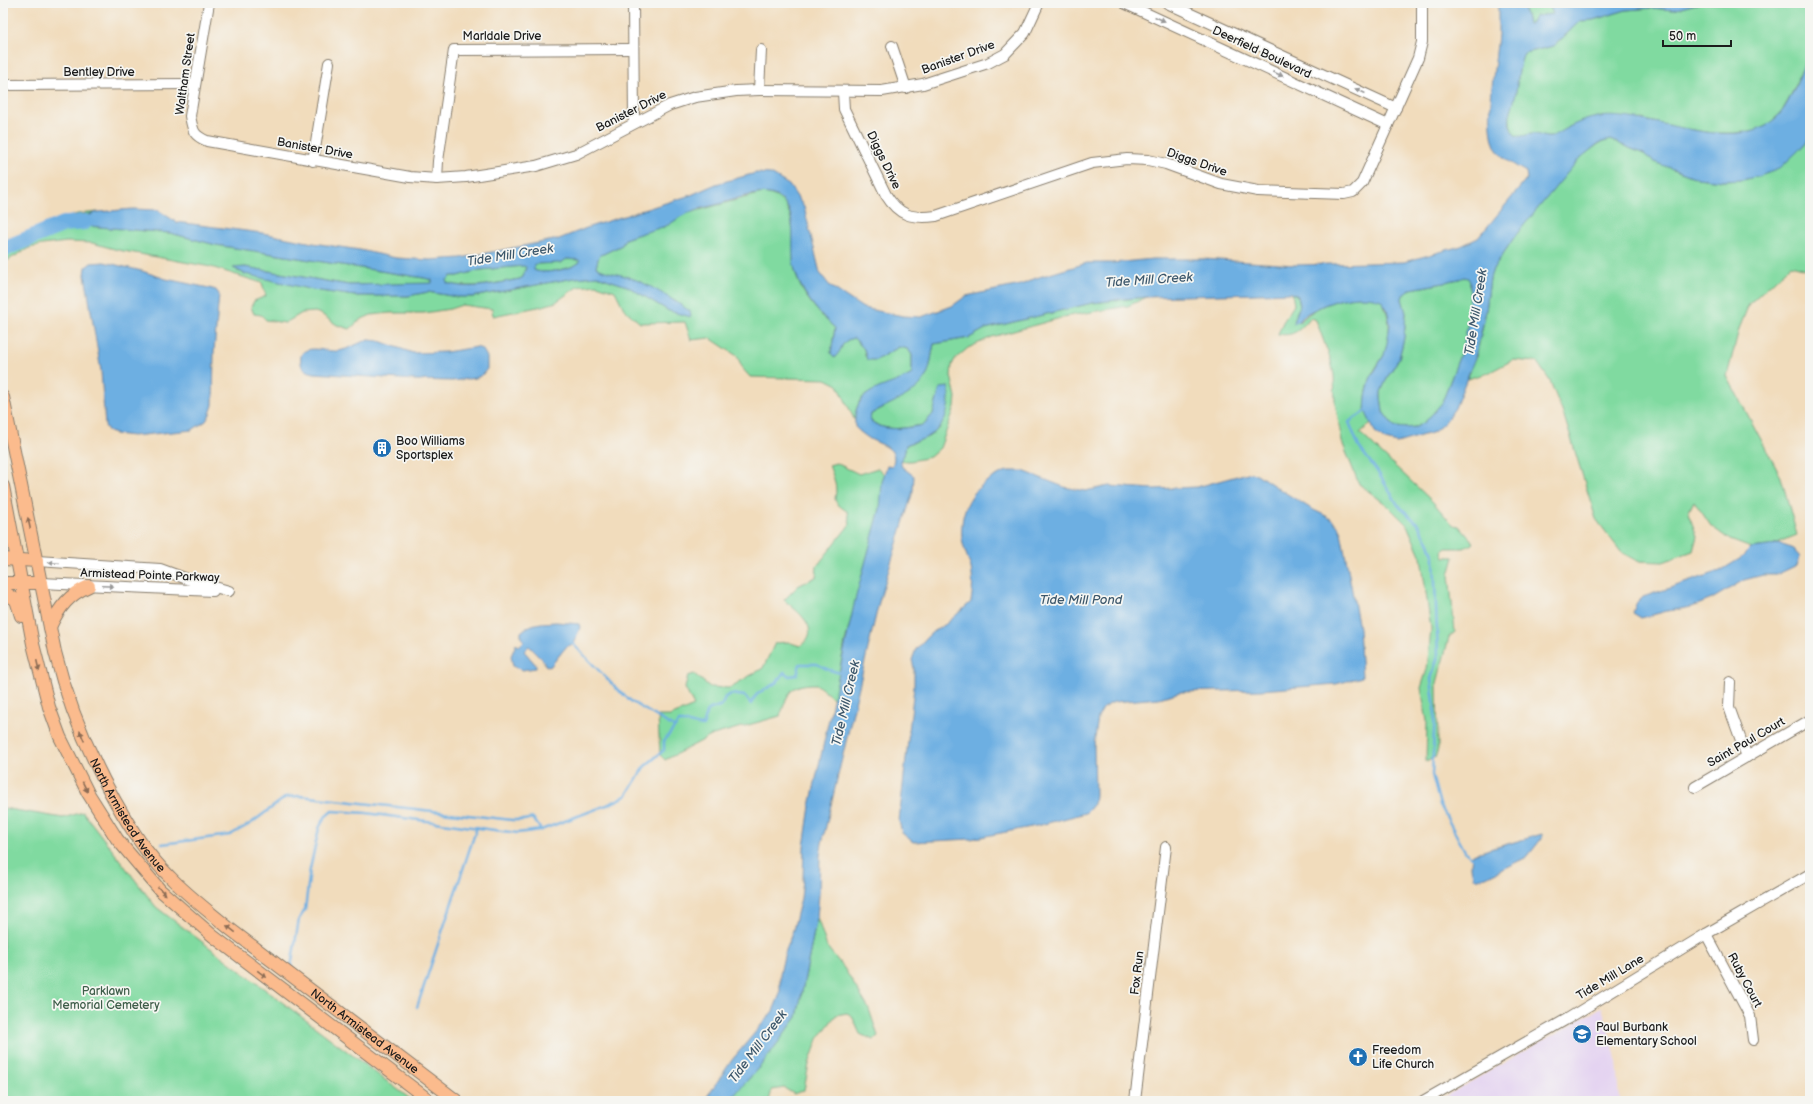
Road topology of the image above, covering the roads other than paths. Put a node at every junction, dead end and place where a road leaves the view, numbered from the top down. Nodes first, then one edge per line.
1 (209, 3) edge
2 (633, 3) edge
3 (1039, 3) edge
4 (1124, 3) edge
5 (1167, 3) edge
6 (1422, 3) edge
7 (892, 46) dead end
8 (633, 49) junction
9 (761, 50) dead end
10 (329, 63) dead end
11 (195, 84) junction
12 (3, 85) edge
13 (906, 88) junction
14 (759, 90) junction
15 (842, 92) junction
16 (1396, 108) junction
17 (634, 122) junction
18 (1388, 125) junction
19 (207, 142) joint
20 (313, 161) junction
21 (437, 179) junction
22 (3, 398) edge
23 (3, 486) edge
24 (3, 558) edge
25 (17, 559) junction
26 (37, 561) junction
27 (3, 583) edge
28 (22, 583) junction
29 (42, 583) junction
30 (89, 586) junction
31 (3, 591) edge
32 (50, 627) junction
33 (33, 644) junction
34 (1730, 682) dead end
35 (1810, 720) edge
36 (1747, 757) junction
37 (1695, 787) dead end
38 (1166, 847) dead end
39 (1810, 874) edge
40 (1706, 934) junction
41 (1753, 1040) dead end
42 (430, 1101) edge
43 (457, 1101) edge
44 (1135, 1101) edge
45 (1423, 1101) edge

1 - 11 street, Waltham Street
2 - 8 street
3 - 13 street, Banister Drive
4 -> 18 street, Deerfield Boulevard
16 -> 5 street, Deerfield Boulevard
6 - 16 street, Diggs Drive
7 - 13 street
8 - 17 street
8 - 21 street, Marldale Drive
9 - 14 street
10 - 20 street
11 - 12 street, Bentley Drive
11 - 19 street, Waltham Street
13 - 15 street, Banister Drive
14 - 15 street, Banister Drive
14 - 17 street, Banister Drive
15 - 18 street, Diggs Drive
16 - 18 street, Diggs Drive
17 - 21 street, Banister Drive
19 - 20 street, Banister Drive
20 - 21 street, Banister Drive
26 -> 22 main road, North Armistead Avenue
23 - 25 main road, North Armistead Avenue
24 - 25 main road
25 - 26 main road
25 - 28 main road, North Armistead Avenue
26 - 29 main road, North Armistead Avenue
30 -> 26 street, Armistead Pointe Parkway
27 - 28 main road
28 - 29 main road
28 - 33 main road, North Armistead Avenue
29 - 30 street, Armistead Pointe Parkway
29 - 32 main road, North Armistead Avenue
30 - 32 main road
31 - 33 main road
43 -> 32 main road, North Armistead Avenue
33 -> 42 main road, North Armistead Avenue
34 - 36 street
35 - 36 street, Saint Paul Court
36 - 37 street, Saint Paul Court
38 - 44 street, Fox Run
39 - 40 street, Tide Mill Lane
40 - 41 street, Ruby Court
40 - 45 street, Tide Mill Lane

